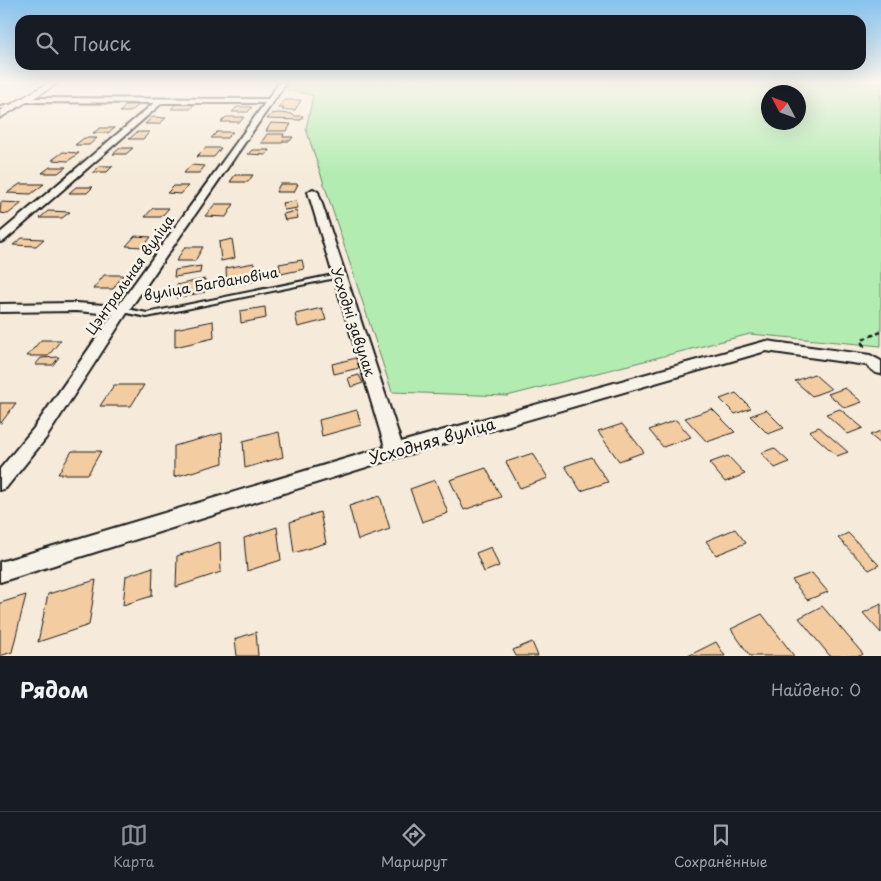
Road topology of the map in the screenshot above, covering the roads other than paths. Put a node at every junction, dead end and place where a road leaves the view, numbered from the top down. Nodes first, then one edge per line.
1 (145, 114) edge
2 (263, 114) edge
3 (312, 192) dead end
4 (0, 239) edge
5 (338, 276) junction
6 (0, 308) edge
7 (122, 310) junction
8 (876, 364) edge
9 (396, 451) junction
10 (0, 482) edge
11 (0, 572) edge

1 - 4 street
2 - 7 street, Цэнтральная вуліца
3 - 5 street, Усходні завулак
5 - 7 lane, вуліца Багдановіча
5 - 9 street, Усходні завулак
6 - 7 street, вуліца Багдановіча
7 - 10 street, Цэнтральная вуліца
8 - 9 street, Усходняя вуліца
9 - 11 street, Усходняя вуліца

